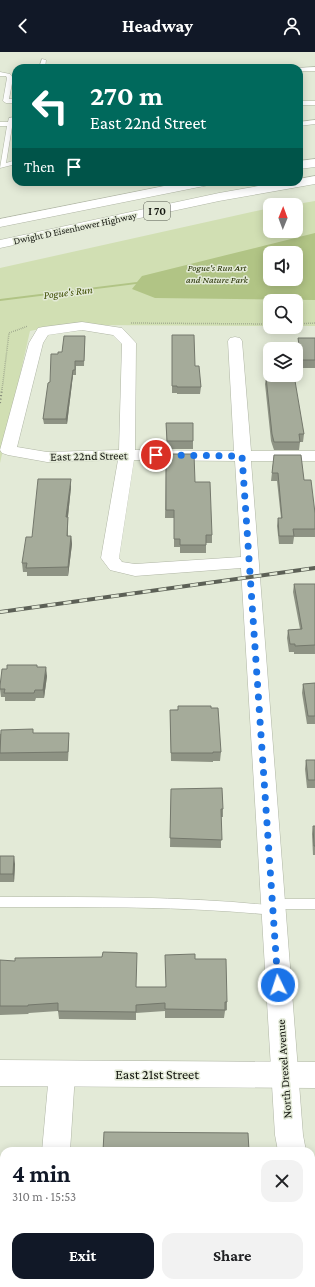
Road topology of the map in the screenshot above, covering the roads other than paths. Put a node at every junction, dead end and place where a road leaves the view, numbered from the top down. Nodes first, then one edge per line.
1 (44, 60) dead end
2 (43, 64) edge
3 (303, 69) edge
4 (315, 69) edge
5 (0, 74) edge
6 (0, 101) edge
7 (6, 101) junction
8 (303, 103) edge
9 (315, 103) edge
10 (12, 110) edge
11 (12, 113) edge
12 (12, 117) edge
13 (315, 122) edge
14 (0, 124) edge
15 (303, 124) edge
16 (12, 163) edge
17 (315, 163) edge
18 (303, 164) edge
19 (2, 165) edge
20 (315, 180) edge
21 (303, 182) edge
22 (184, 186) edge
23 (283, 186) edge
24 (0, 223) edge
25 (0, 244) edge
26 (234, 341) dead end
27 (127, 455) junction
28 (242, 456) junction
29 (315, 456) edge
30 (249, 562) junction
31 (0, 902) edge
32 (315, 904) edge
33 (273, 907) junction
34 (0, 1073) edge
35 (62, 1074) junction
36 (284, 1075) junction
37 (315, 1076) edge
38 (56, 1147) edge
39 (291, 1147) edge

1 - 2 lane
3 - 4 lane
5 - 7 lane
6 - 7 lane
7 - 10 lane
8 - 9 lane
11 - 14 lane
12 - 19 lane
13 - 15 lane
16 - 19 lane
17 - 18 main road
20 - 21 main road, Dwight D Eisenhower Highway / I 70
22 - 24 main road, Dwight D Eisenhower Highway / I 70
23 - 25 main road, Dwight D Eisenhower Highway / I 70
26 - 28 street, North Drexel Avenue
27 - 27 street, East 22nd Street
27 - 28 street, East 22nd Street
27 - 30 street
28 - 29 street, East 22nd Street
28 - 30 street, North Drexel Avenue
30 - 33 street, North Drexel Avenue
31 - 33 lane
32 - 33 lane
33 - 36 street, North Drexel Avenue
34 - 35 main road, East 21st Street
35 - 36 main road, East 21st Street
35 - 38 street
36 - 37 main road, East 21st Street
36 - 39 street, North Drexel Avenue

